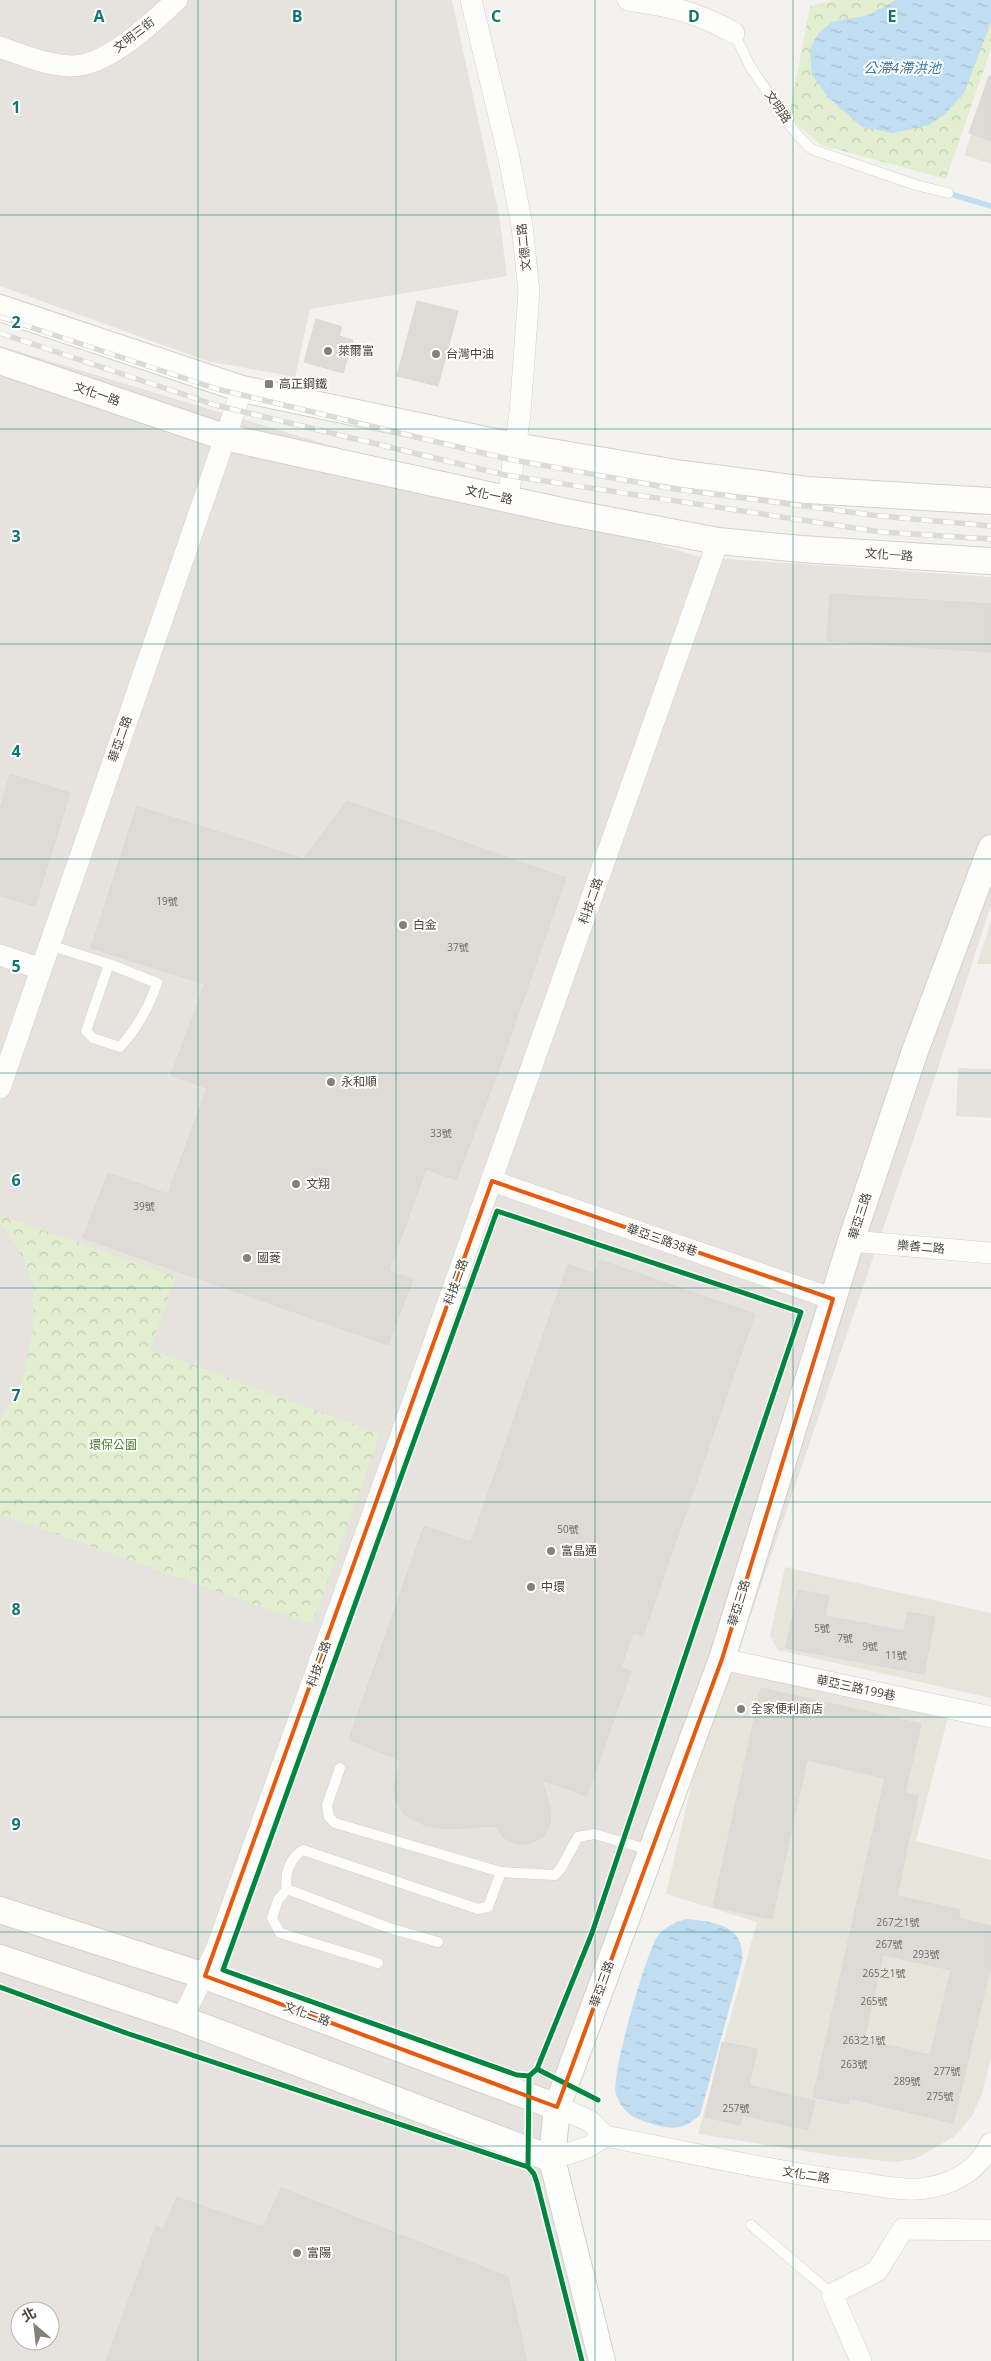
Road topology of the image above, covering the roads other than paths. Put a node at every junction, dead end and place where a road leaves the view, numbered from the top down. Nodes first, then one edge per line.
1 (177, 0) edge
2 (471, 0) edge
3 (628, 0) edge
4 (734, 33) joint
5 (0, 47) edge
6 (948, 193) dead end
7 (0, 308) edge
8 (0, 360) edge
9 (242, 389) junction
10 (224, 437) junction
11 (515, 446) junction
12 (508, 499) junction
13 (991, 501) edge
14 (718, 541) junction
15 (991, 561) edge
16 (988, 862) edge
17 (49, 945) junction
18 (0, 954) edge
19 (109, 964) junction
20 (40, 968) junction
21 (0, 1088) edge
22 (492, 1181) junction
23 (851, 1241) junction
24 (991, 1253) edge
25 (834, 1299) junction
26 (722, 1659) junction
27 (991, 1717) edge
28 (340, 1768) dead end
29 (651, 1850) junction
30 (501, 1872) junction
31 (287, 1889) junction
32 (0, 1910) edge
33 (438, 1942) dead end
34 (0, 1958) edge
35 (378, 1962) dead end
36 (205, 1976) junction
37 (182, 2020) junction
38 (557, 2106) junction
39 (605, 2136) junction
40 (991, 2143) edge
41 (552, 2159) junction
42 (751, 2225) dead end
43 (991, 2230) edge
44 (832, 2294) junction
45 (602, 2361) edge
46 (861, 2361) edge

1 - 5 street, 文明三街
2 - 11 street, 文德二路
3 - 4 street, 文明路
4 - 6 lane, 文明路
7 - 9 street
8 - 10 street, 文化一路
9 - 10 street, 華亞二路
9 - 11 street
10 - 12 street, 文化一路
10 - 17 street, 華亞二路
11 - 12 street, 文德二路
11 - 13 street
12 - 14 street, 文化一路
14 - 15 street, 文化一路
14 - 22 street, 科技二路
16 - 23 street, 華亞三路
17 - 19 lane
17 - 20 street, 華亞二路
18 - 20 street
19 - 19 lane
20 - 21 street, 華亞二路
22 - 25 street, 華亞三路38巷
22 - 36 street, 科技二路
23 - 24 street, 樂善二路
23 - 25 street, 華亞三路
25 - 26 street, 華亞三路
26 - 27 street, 華亞三路199巷
26 - 29 street, 華亞三路
28 - 30 lane
29 - 30 lane
29 - 38 street, 華亞三路
30 - 31 lane
31 - 33 lane
31 - 35 lane
32 - 36 street, 文化二路
34 - 37 street
36 - 37 street, 科技二路
36 - 38 street, 文化二路
37 - 41 street
38 - 39 street, 文化二路
38 - 41 street, 華亞三路
39 - 40 street, 文化二路
39 - 41 street
41 - 45 street, 華亞三路
42 - 44 lane
43 - 44 street
44 - 46 street

